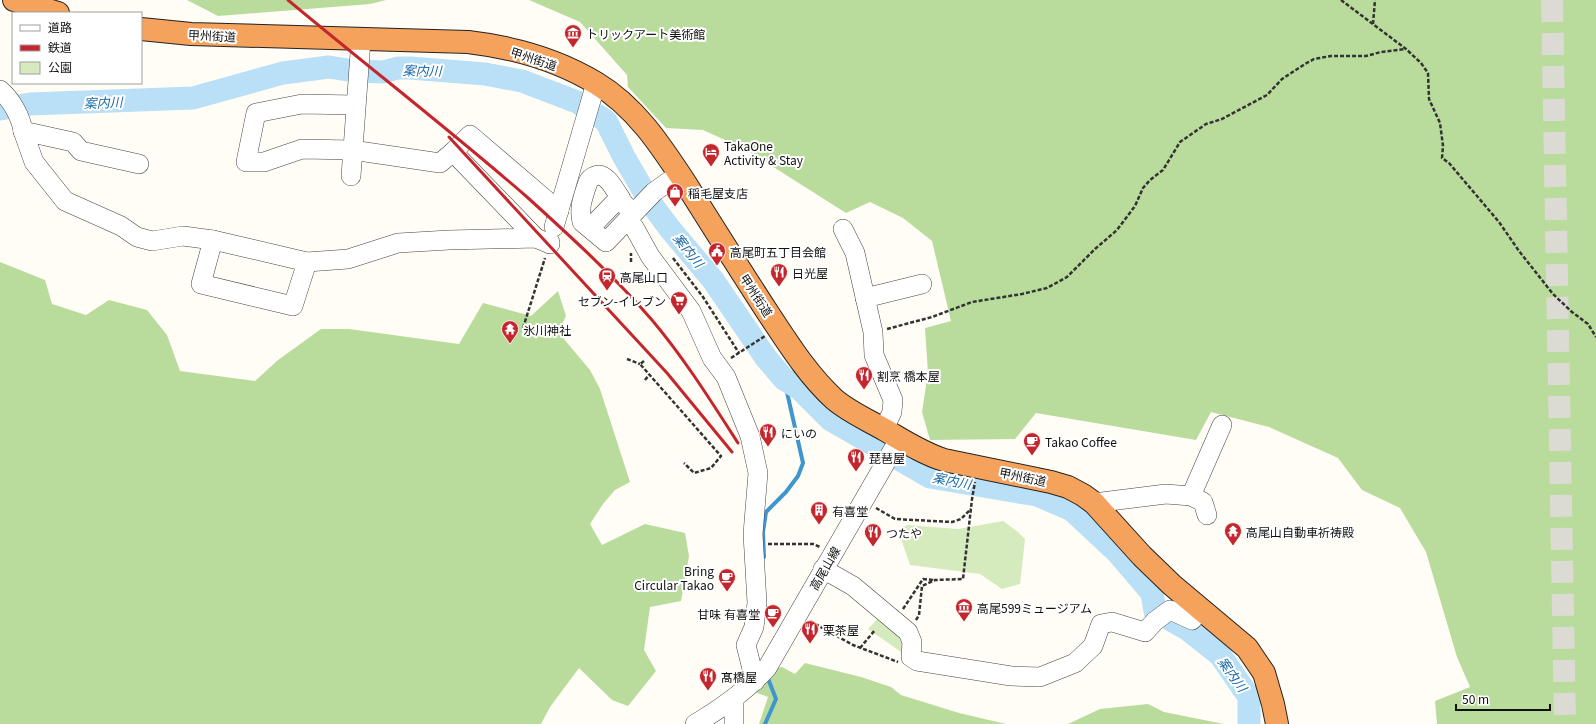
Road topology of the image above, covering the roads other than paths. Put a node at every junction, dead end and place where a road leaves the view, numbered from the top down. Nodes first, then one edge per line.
1 (14, 0) edge
2 (55, 8) edge
3 (142, 30) edge
4 (360, 47) junction
5 (594, 89) junction
6 (4, 93) edge
7 (355, 104) junction
8 (23, 128) junction
9 (352, 150) junction
10 (453, 152) junction
11 (139, 164) dead end
12 (679, 174) junction
13 (350, 176) dead end
14 (620, 197) junction
15 (634, 217) junction
16 (590, 228) junction
17 (843, 230) dead end
18 (550, 232) junction
19 (213, 240) junction
20 (307, 262) junction
21 (922, 284) dead end
22 (865, 298) junction
23 (1222, 425) dead end
24 (893, 440) junction
25 (1190, 496) junction
26 (1094, 503) junction
27 (1207, 515) dead end
28 (823, 569) junction
29 (1201, 610) junction
30 (760, 675) junction
31 (734, 699) junction
32 (695, 724) edge
33 (734, 724) edge
34 (1276, 724) edge

1 - 2 highway
3 - 4 highway, 甲州街道
4 - 5 highway, 甲州街道
4 - 7 street
5 - 12 highway, 甲州街道
5 - 18 street
6 - 8 street
7 - 9 street
7 - 9 street
8 - 11 street
8 - 19 street
9 - 10 street
9 - 13 street
10 - 18 street
10 - 18 street
12 - 15 street
12 - 24 highway, 甲州街道
14 - 15 street
14 - 16 street
14 - 16 street
15 - 16 street
15 - 30 street
17 - 22 street, 高尾山線
18 - 20 street
19 - 20 street
19 - 20 street
21 - 22 street
22 - 24 street, 高尾山線
23 - 25 street
24 - 26 highway, 甲州街道
24 - 28 street, 高尾山線
25 - 26 street
25 - 27 street
26 - 29 highway, 甲州街道
28 - 29 street
28 - 30 street, 高尾山線
29 - 34 highway, 甲州街道
30 - 31 street, 高尾山線
31 - 32 street, 高尾山線
31 - 33 street

